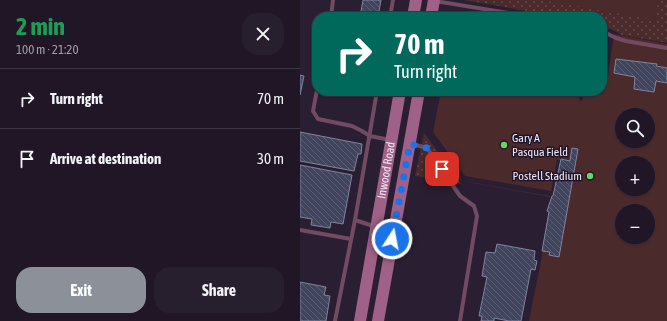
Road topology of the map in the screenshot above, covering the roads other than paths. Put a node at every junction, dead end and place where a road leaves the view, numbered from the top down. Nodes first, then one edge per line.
1 (334, 0) edge
2 (393, 0) edge
3 (416, 0) edge
4 (433, 0) edge
5 (332, 12) edge
6 (391, 12) edge
7 (414, 12) edge
8 (432, 12) edge
9 (504, 12) edge
10 (607, 33) edge
11 (667, 48) edge
12 (316, 96) edge
13 (376, 96) edge
14 (399, 96) edge
15 (418, 96) edge
16 (370, 136) junction
17 (392, 140) junction
18 (410, 144) junction
19 (355, 220) junction
20 (376, 227) junction
21 (300, 230) edge
22 (351, 239) junction
23 (384, 283) junction
24 (335, 321) edge
25 (360, 321) edge
26 (378, 321) edge
27 (460, 321) edge

1 - 5 lane
2 - 6 lane
3 - 7 main road
4 - 8 main road
4 - 9 lane
10 - 11 lane
12 - 16 lane
13 - 16 lane
14 - 17 main road, Inwood Road
15 - 18 main road, Inwood Road
16 - 17 lane
16 - 19 lane
17 - 18 main road
17 - 20 main road, Inwood Road
18 - 23 main road, Inwood Road
18 - 27 lane
19 - 20 lane
19 - 22 lane
20 - 23 main road
20 - 25 main road, Inwood Road
21 - 22 lane
22 - 24 lane
23 - 26 main road, Inwood Road

